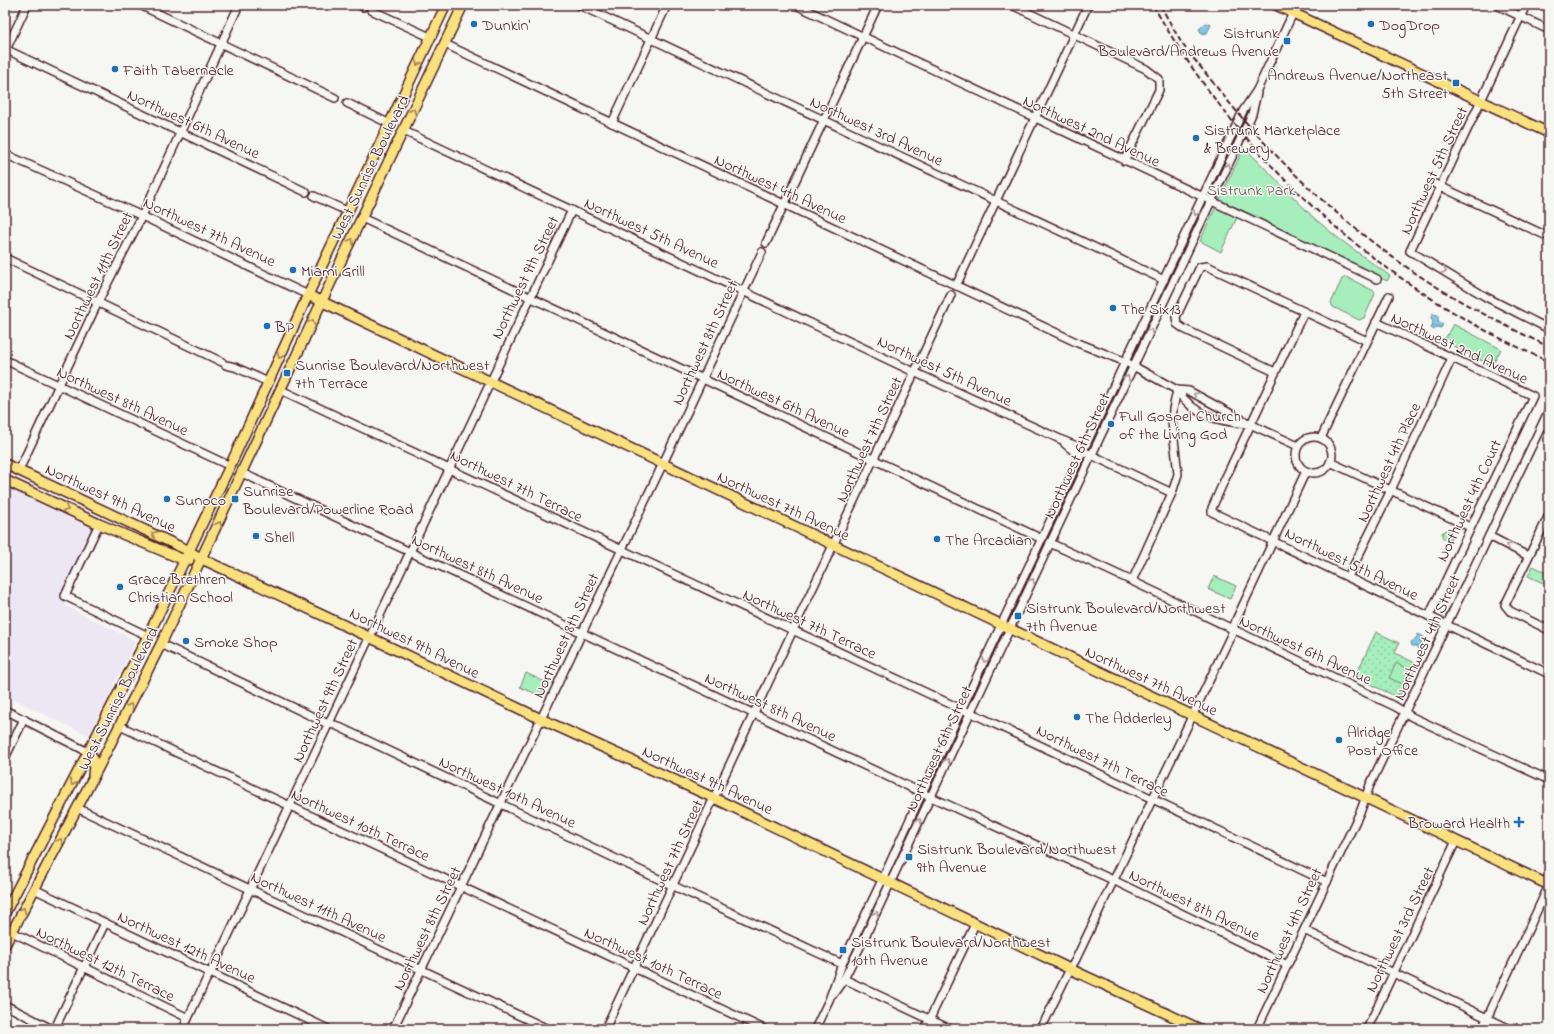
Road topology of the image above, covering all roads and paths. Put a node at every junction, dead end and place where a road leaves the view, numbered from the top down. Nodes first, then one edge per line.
1 (27, 5) edge
2 (140, 5) edge
3 (239, 5) edge
4 (446, 5) edge
5 (463, 5) edge
6 (579, 5) edge
7 (667, 5) edge
8 (796, 5) edge
9 (878, 5) edge
10 (1012, 5) edge
11 (1088, 5) edge
12 (1276, 5) edge
13 (1301, 5) edge
14 (1497, 5) edge
15 (1526, 5) edge
16 (1294, 9) edge
17 (371, 10) dead end
18 (1520, 16) junction
19 (1549, 30) edge
20 (1074, 34) junction
21 (430, 37) junction
22 (863, 37) junction
23 (651, 39) junction
24 (222, 44) junction
25 (444, 44) junction
26 (5, 50) edge
27 (1257, 90) junction
28 (335, 98) dead end
29 (1481, 101) junction
30 (347, 104) dead end
31 (398, 108) junction
32 (1035, 118) junction
33 (824, 121) junction
34 (612, 123) junction
35 (390, 124) junction
36 (404, 131) junction
37 (181, 132) junction
38 (1549, 133) edge
39 (5, 154) edge
40 (1124, 161) junction
41 (1438, 185) junction
42 (306, 192) dead end
43 (314, 196) dead end
44 (1203, 197) junction
45 (996, 201) junction
46 (1211, 201) junction
47 (784, 204) junction
48 (572, 210) junction
49 (348, 212) junction
50 (142, 216) junction
51 (362, 218) junction
52 (1549, 237) edge
53 (766, 243) dead end
54 (762, 252) dead end
55 (5, 258) edge
56 (1377, 279) dead end
57 (1164, 280) junction
58 (956, 286) junction
59 (744, 291) junction
60 (952, 294) dead end
61 (308, 295) junction
62 (1389, 296) dead end
63 (530, 298) junction
64 (322, 301) junction
65 (98, 302) junction
66 (1304, 312) junction
67 (1376, 322) junction
68 (1549, 329) edge
69 (1367, 341) junction
70 (1106, 356) junction
71 (1452, 358) junction
72 (5, 360) edge
73 (1126, 362) junction
74 (1133, 366) junction
75 (1122, 371) junction
76 (914, 372) junction
77 (1276, 372) junction
78 (702, 379) junction
79 (490, 381) junction
80 (268, 382) junction
81 (58, 385) junction
82 (281, 390) junction
83 (1178, 390) junction
84 (1532, 396) joint
85 (1549, 410) edge
86 (1250, 424) junction
87 (1321, 438) junction
88 (1298, 446) junction
89 (1083, 451) junction
90 (1092, 455) junction
91 (873, 460) junction
92 (1330, 462) junction
93 (5, 464) edge
94 (663, 464) junction
95 (230, 466) junction
96 (449, 468) junction
97 (19, 470) junction
98 (1306, 471) junction
99 (242, 473) junction
100 (5, 480) edge
101 (1391, 490) junction
102 (1172, 493) junction
103 (1549, 515) edge
104 (99, 524) junction
105 (1470, 527) junction
106 (1489, 536) junction
107 (1042, 539) junction
108 (1273, 541) junction
109 (1050, 544) junction
110 (833, 545) junction
111 (621, 550) junction
112 (189, 551) junction
113 (410, 552) junction
114 (1528, 556) junction
115 (202, 559) junction
116 (184, 560) junction
117 (1348, 577) junction
118 (1132, 581) junction
119 (1428, 616) junction
120 (1448, 625) junction
121 (1006, 627) junction
122 (1233, 630) junction
123 (1549, 630) edge
124 (793, 631) junction
125 (582, 632) junction
126 (148, 636) junction
127 (370, 637) junction
128 (161, 644) junction
129 (1549, 674) edge
130 (5, 710) edge
131 (961, 710) junction
132 (970, 712) junction
133 (753, 713) junction
134 (1406, 713) junction
135 (1192, 716) junction
136 (24, 719) junction
137 (541, 719) junction
138 (328, 724) junction
139 (120, 726) junction
140 (88, 752) junction
141 (5, 758) edge
142 (93, 778) junction
143 (1549, 780) edge
144 (922, 793) junction
145 (930, 797) junction
146 (714, 798) junction
147 (1366, 798) junction
148 (1152, 799) junction
149 (501, 803) junction
150 (289, 806) junction
151 (77, 808) junction
152 (1456, 841) junction
153 (887, 880) junction
154 (1114, 880) junction
155 (1327, 882) junction
156 (673, 885) junction
157 (1549, 885) edge
158 (461, 888) junction
159 (34, 889) junction
160 (251, 889) junction
161 (5, 913) edge
162 (105, 923) junction
163 (975, 924) junction
164 (1304, 930) junction
165 (12, 932) junction
166 (5, 945) edge
167 (842, 964) junction
168 (1287, 965) junction
169 (84, 968) junction
170 (634, 968) junction
171 (1070, 969) junction
172 (422, 970) junction
173 (211, 972) junction
174 (1393, 973) junction
175 (844, 979) junction
176 (829, 1000) junction
177 (5, 1005) edge
178 (188, 1018) junction
179 (1487, 1018) junction
180 (930, 1019) junction
181 (52, 1029) edge
182 (56, 1029) edge
183 (183, 1029) edge
184 (328, 1029) edge
185 (393, 1029) edge
186 (548, 1029) edge
187 (605, 1029) edge
188 (764, 1029) edge
189 (815, 1029) edge
190 (925, 1029) edge
191 (950, 1029) edge
192 (1041, 1029) edge
193 (1200, 1029) edge
194 (1256, 1029) edge
195 (1367, 1029) edge
196 (1482, 1029) edge
197 (1510, 1029) edge

1 - 26 street
2 - 24 street
3 - 24 street, Northwest 11th Street
4 - 21 main road, West Sunrise Boulevard
5 - 25 main road, West Sunrise Boulevard
6 - 23 street, Northwest 3rd Avenue
7 - 23 street
8 - 22 street, Northwest 2nd Avenue
9 - 22 street
10 - 20 street
11 - 20 street
12 - 16 main road
13 - 16 street, Northwest 6th Street
14 - 18 street
15 - 18 street, Northwest 5th Street
16 - 27 street, Northwest 6th Street
16 - 29 main road
17 - 21 street
18 - 19 street
18 - 29 street, Northwest 5th Street
20 - 32 street
20 - 40 street
21 -> 31 main road, West Sunrise Boulevard
22 - 32 street, Northwest 2nd Avenue
22 - 33 street
23 - 33 street, Northwest 3rd Avenue
23 - 34 street
24 - 28 street
24 - 37 street, Northwest 11th Street
25 - 34 street, Northwest 4th Avenue
36 -> 25 main road, West Sunrise Boulevard
26 - 37 street, Northwest 6th Avenue
27 - 44 street, Northwest 6th Street
46 -> 27 street, Northwest 6th Street
29 - 38 main road
29 - 41 street, Northwest 5th Street
30 - 35 street
31 - 35 main road, West Sunrise Boulevard
31 - 36 main road
32 - 40 street, Northwest 2nd Avenue
32 - 45 street
33 - 45 street, Northwest 3rd Avenue
33 - 47 street
34 - 47 street, Northwest 4th Avenue
35 - 49 main road, West Sunrise Boulevard
36 - 48 street, Northwest 5th Avenue
36 - 51 main road, West Sunrise Boulevard
37 - 42 street, Northwest 6th Avenue
37 - 50 street, Northwest 11th Street
39 - 50 street, Northwest 7th Avenue
40 - 44 street, Northwest 2nd Avenue
41 - 52 street
41 -> 68 street, Northwest 5th Street
43 - 49 street
44 - 46 street, Northwest 2nd Avenue
44 -> 57 street, Northwest 6th Street
45 - 57 street, Northwest 3rd Avenue
45 - 58 street
46 - 56 street, Northwest 2nd Avenue
74 -> 46 street, Northwest 6th Street
47 - 53 street
47 - 58 street, Northwest 4th Avenue
48 - 59 street, Northwest 5th Avenue
48 - 63 street, Northwest 9th Street
49 - 61 main road, West Sunrise Boulevard
50 - 61 street, Northwest 7th Avenue
50 - 65 street, Northwest 11th Street
51 - 63 street, Northwest 6th Avenue
64 -> 51 main road, West Sunrise Boulevard
54 - 59 street, Northwest 8th Street
55 - 65 street
57 - 73 street, Northwest 6th Street
58 - 70 street, Northwest 4th Avenue
59 - 76 street, Northwest 5th Avenue
59 - 78 street, Northwest 8th Street
60 - 76 street, Northwest 7th Street
61 - 64 main road, Northwest 7th Avenue
61 -> 80 main road, West Sunrise Boulevard
62 - 67 street
63 - 78 street, Northwest 6th Avenue
63 - 79 street, Northwest 9th Street
64 - 79 main road, Northwest 7th Avenue
82 -> 64 main road, West Sunrise Boulevard
65 - 80 street
65 - 81 street, Northwest 11th Street
66 - 69 street
66 - 77 street
66 - 77 street
67 - 69 street
67 - 71 street, Northwest 2nd Avenue
69 - 87 street
70 - 73 street, Northwest 4th Avenue
70 - 75 street, Northwest 4th Avenue
71 - 84 street, Northwest 2nd Avenue
71 - 101 street, Northwest 4th Place
72 - 81 street, Northwest 8th Avenue
73 - 74 street, Northwest 4th Avenue
73 - 75 street, Northwest 6th Street
74 - 83 street, Northwest 4th Avenue
90 -> 74 street, Northwest 6th Street
75 - 89 street, Northwest 6th Street
76 - 89 street, Northwest 5th Avenue
76 - 91 street, Northwest 7th Street
77 - 86 street
78 - 91 street, Northwest 6th Avenue
78 - 94 street, Northwest 8th Street
79 - 94 main road, Northwest 7th Avenue
79 - 96 street, Northwest 9th Street
80 - 95 main road, West Sunrise Boulevard
81 - 95 street, Northwest 8th Avenue
81 - 97 street, Northwest 11th Street
82 - 96 street, Northwest 7th Terrace
82 - 99 main road, West Sunrise Boulevard
86 -> 83 street, Northwest 4th Avenue
83 - 86 street, Northwest 4th Avenue
83 - 102 street
84 - 105 street, Northwest 4th Court
85 - 106 street, Northwest 4th Street
86 - 88 street, Northwest 4th Avenue
86 - 108 street, Northwest 5th Avenue
87 - 88 street
87 - 92 street
88 - 98 street
89 - 90 street, Northwest 5th Avenue
89 - 107 street, Northwest 6th Street
90 - 102 street, Northwest 5th Avenue
90 - 109 street, Northwest 6th Street
91 - 107 street, Northwest 6th Avenue
91 - 110 street, Northwest 7th Street
92 - 98 street
92 - 101 street
93 - 97 main road, Northwest 9th Avenue
94 - 110 main road, Northwest 7th Avenue
94 - 111 street, Northwest 8th Street
95 - 112 main road, West Sunrise Boulevard
96 - 111 street, Northwest 7th Terrace
96 - 113 street, Northwest 9th Street
112 -> 97 main road, Northwest 9th Avenue
98 - 108 street
99 - 113 street, Northwest 8th Avenue
115 -> 99 main road, West Sunrise Boulevard
100 -> 104 main road, Northwest 9th Avenue
101 - 105 street
101 - 117 street, Northwest 4th Place
102 - 118 street
103 - 114 street
104 - 116 main road, Northwest 9th Avenue
104 - 126 street
105 - 119 street, Northwest 4th Court
114 -> 106 street
106 - 120 street, Northwest 4th Street
107 - 121 street, Northwest 6th Street
108 - 117 street, Northwest 5th Avenue
108 - 122 street
109 - 118 street, Northwest 6th Avenue
121 -> 109 street, Northwest 6th Street
110 - 121 main road, Northwest 7th Avenue
110 - 124 street, Northwest 7th Street
111 - 124 street, Northwest 7th Terrace
111 - 125 street, Northwest 8th Street
112 - 115 main road, Northwest 9th Avenue
112 - 116 main road, West Sunrise Boulevard
113 - 125 street, Northwest 8th Avenue
113 - 127 street, Northwest 9th Street
114 - 123 street
115 - 116 main road, Northwest 9th Avenue
115 - 127 main road, Northwest 9th Avenue
115 - 128 main road, West Sunrise Boulevard
116 - 126 main road, West Sunrise Boulevard
117 - 119 street, Northwest 5th Avenue
118 - 122 street, Northwest 6th Avenue
119 - 120 street, Northwest 5th Avenue
120 - 129 street, Northwest 5th Avenue
120 - 134 street, Northwest 4th Street
121 -> 131 street, Northwest 6th Street
121 - 132 street, Northwest 6th Street
121 - 135 main road, Northwest 7th Avenue
122 - 134 street, Northwest 6th Avenue
122 - 135 street
124 - 131 street, Northwest 7th Terrace
124 - 133 street, Northwest 7th Street
125 - 133 street, Northwest 8th Avenue
125 - 137 street, Northwest 8th Street
126 - 140 main road, West Sunrise Boulevard
127 - 137 main road, Northwest 9th Avenue
127 - 138 street, Northwest 9th Street
128 - 138 street, Northwest 10th Avenue
139 -> 128 main road, West Sunrise Boulevard
130 - 136 street
131 - 132 street, Northwest 7th Terrace
131 - 144 street, Northwest 6th Street
145 -> 132 street, Northwest 6th Street
132 - 148 street, Northwest 7th Terrace
133 - 144 street, Northwest 8th Avenue
133 - 146 street, Northwest 7th Street
134 - 143 street, Northwest 6th Avenue
134 - 147 street, Northwest 4th Street
135 - 147 main road, Northwest 7th Avenue
135 - 148 street
136 - 140 street
136 - 141 street
137 - 146 main road, Northwest 9th Avenue
137 - 149 street, Northwest 8th Street
138 - 149 street, Northwest 10th Avenue
138 - 150 street, Northwest 9th Street
139 - 142 main road, West Sunrise Boulevard
139 - 150 street, Northwest 10th Terrace
140 - 142 main road
140 -> 161 main road, West Sunrise Boulevard
142 - 151 main road, West Sunrise Boulevard
144 - 145 street, Northwest 8th Avenue
144 - 153 street, Northwest 6th Street
153 -> 145 street, Northwest 6th Street
145 - 154 street, Northwest 8th Avenue
146 - 153 main road, Northwest 9th Avenue
146 - 156 street, Northwest 7th Street
147 - 152 main road, Northwest 7th Avenue
147 - 155 street, Northwest 4th Street
148 - 154 street
148 - 155 street, Northwest 7th Terrace
149 - 156 street, Northwest 10th Avenue
149 - 158 street, Northwest 8th Street
150 - 158 street, Northwest 10th Terrace
150 - 160 street, Northwest 9th Street
159 -> 151 main road, West Sunrise Boulevard
151 - 160 street, Northwest 11th Avenue
152 - 157 main road, Northwest 7th Avenue
152 - 174 street, Northwest 3rd Street
153 - 163 main road, Northwest 9th Avenue
153 - 167 street, Northwest 6th Street
175 -> 153 street, Northwest 6th Street
154 - 168 street, Northwest 8th Avenue
154 - 171 street
155 - 164 street, Northwest 4th Street
156 - 167 street, Northwest 10th Avenue
156 - 170 street, Northwest 7th Street
157 - 179 street
158 - 170 street, Northwest 10th Terrace
158 - 172 street, Northwest 8th Street
159 - 162 street, Northwest 12th Avenue
165 -> 159 main road, West Sunrise Boulevard
160 - 172 street, Northwest 11th Avenue
160 - 173 street, Northwest 9th Street
162 - 169 street
162 - 173 street, Northwest 12th Avenue
163 - 171 main road, Northwest 9th Avenue
163 - 180 street
164 - 168 street, Northwest 4th Street
164 - 174 street
165 - 166 main road, West Sunrise Boulevard
165 - 169 street, Northwest 12th Terrace
167 - 176 street, Northwest 6th Street
168 - 194 street, Northwest 4th Street
169 - 178 street, Northwest 12th Terrace
169 - 182 street
170 - 187 street, Northwest 7th Street
170 - 188 street, Northwest 10th Terrace
171 - 192 street
171 - 193 main road, Northwest 9th Avenue
172 - 185 street, Northwest 8th Street
172 - 186 street, Northwest 11th Avenue
173 - 178 street, Northwest 9th Street
173 - 184 street, Northwest 12th Avenue
174 - 179 street
174 - 195 street, Northwest 3rd Street
175 - 176 street, Northwest 6th Street
175 - 180 street
176 - 189 street, Northwest 6th Street
177 - 181 street
178 - 183 street, Northwest 9th Street
179 - 196 street
179 - 197 street
180 - 190 street
180 - 191 street

